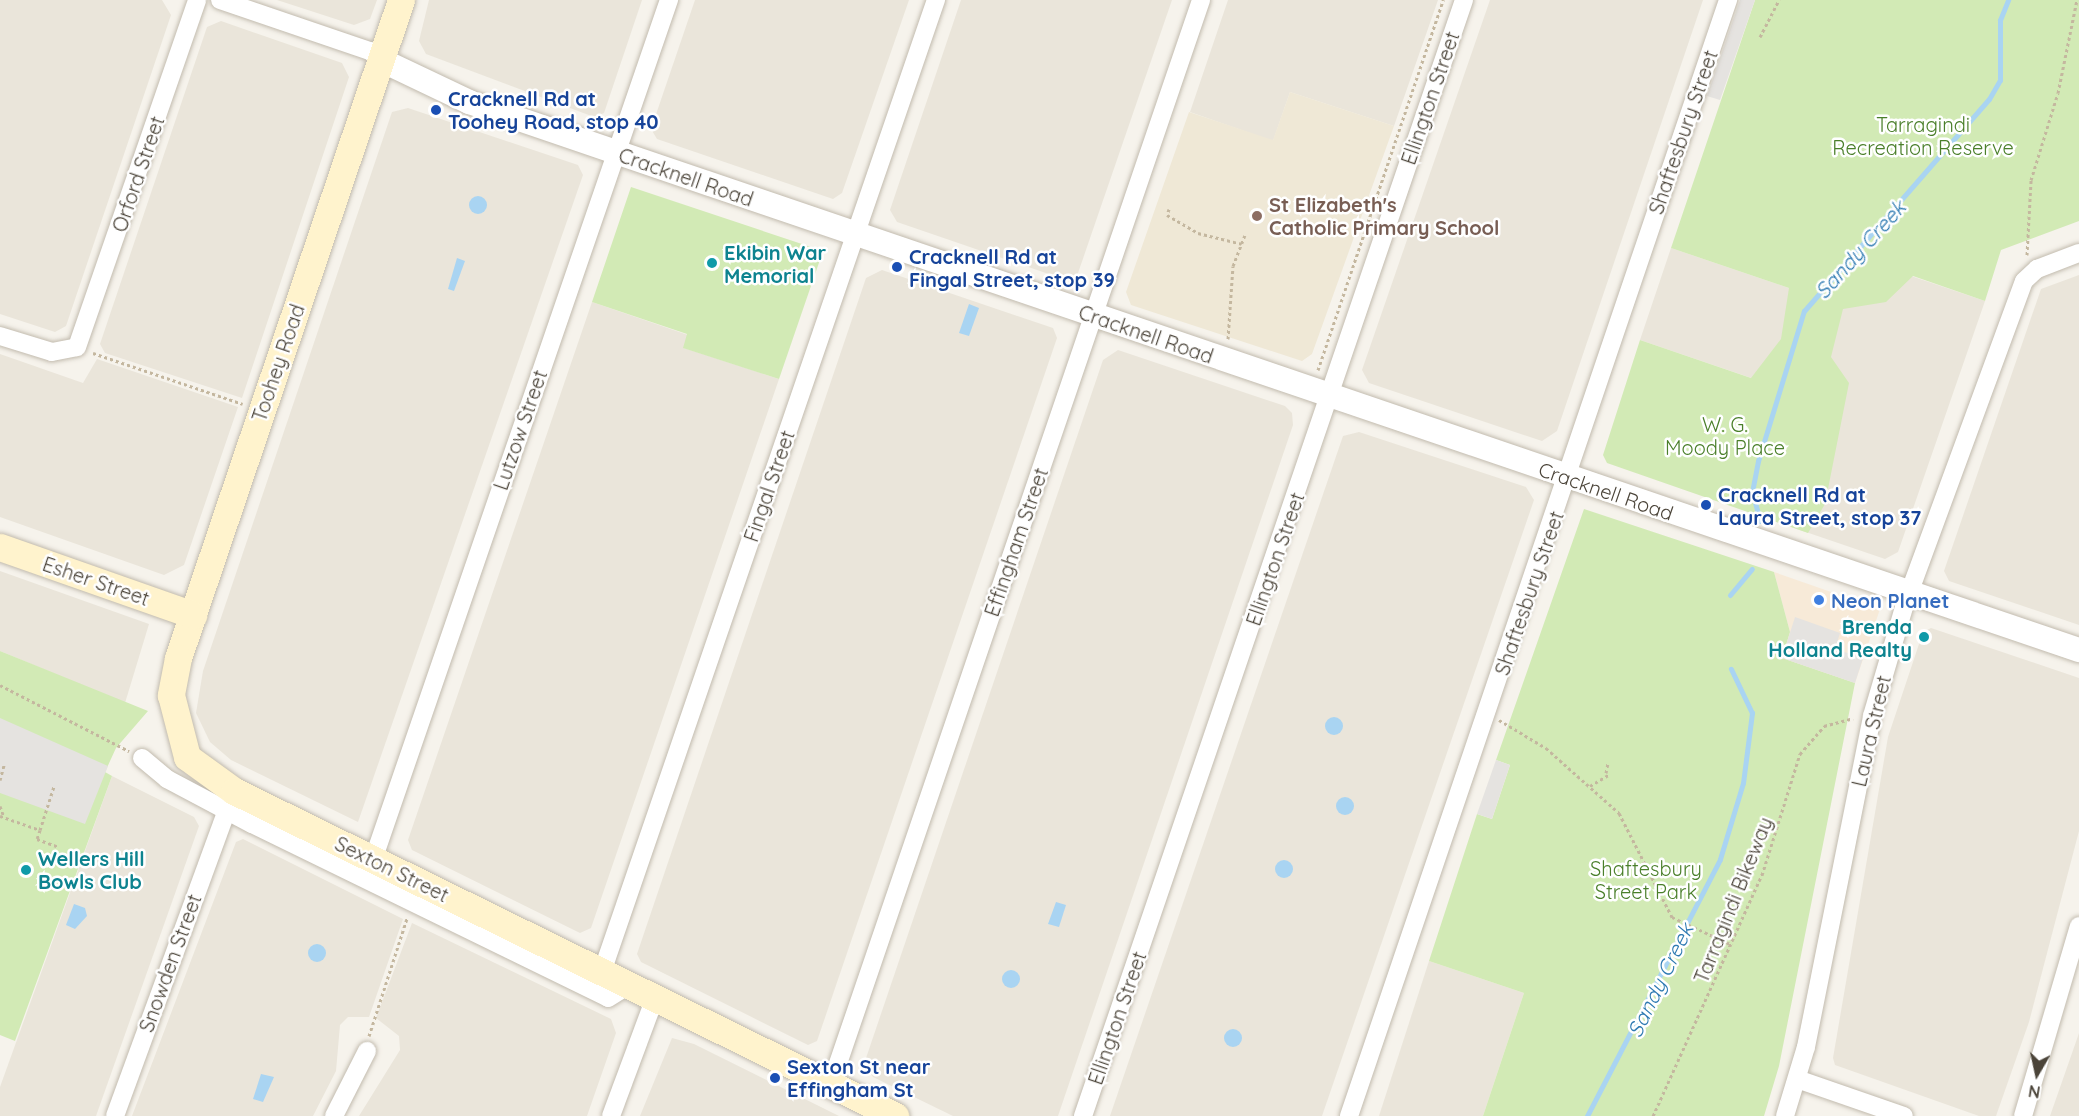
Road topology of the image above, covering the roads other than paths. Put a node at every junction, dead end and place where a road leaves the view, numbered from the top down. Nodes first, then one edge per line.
1 (197, 0) edge
2 (220, 0) edge
3 (401, 0) edge
4 (669, 0) edge
5 (936, 0) edge
6 (1202, 0) edge
7 (1464, 0) edge
8 (1728, 0) edge
9 (381, 60) junction
10 (617, 153) junction
11 (856, 235) junction
12 (2079, 253) edge
13 (1094, 316) junction
14 (0, 336) edge
15 (1329, 398) junction
16 (1568, 478) junction
17 (0, 547) edge
18 (1909, 594) junction
19 (192, 615) junction
20 (2079, 650) edge
21 (176, 729) joint
22 (142, 758) road end
23 (230, 800) junction
24 (373, 860) junction
25 (2079, 926) edge
26 (602, 972) junction
27 (629, 985) junction
28 (655, 998) junction
29 (367, 1051) dead end
30 (1797, 1079) junction
31 (831, 1084) junction
32 (115, 1116) edge
33 (334, 1116) edge
34 (611, 1116) edge
35 (896, 1116) edge
36 (1083, 1116) edge
37 (1349, 1116) edge
38 (1785, 1116) edge
39 (1904, 1116) edge
40 (2023, 1116) edge

1 - 14 street, Orford Street
2 - 9 street, Cracknell Road
3 - 9 main road, Toohey Road
4 - 10 street, Lutzow Street
5 - 11 street, Fingal Street
6 - 13 street, Effingham Street
7 - 15 street, Ellington Street
8 - 16 street, Shaftesbury Street
9 - 10 street, Cracknell Road
9 - 19 main road, Toohey Road
10 - 11 street, Cracknell Road
10 - 24 street, Lutzow Street
11 - 13 street, Cracknell Road
11 - 26 street, Fingal Street
12 - 18 street, Laura Street
13 - 15 street, Cracknell Road
13 - 31 street, Effingham Street
15 - 16 street, Cracknell Road
15 - 36 street, Ellington Street
16 - 18 street, Cracknell Road
16 - 37 street, Shaftesbury Street
17 - 19 main road, Esher Street
18 - 20 street, Cracknell Road
18 - 30 street, Laura Street
19 - 21 main road, Toohey Road
21 - 23 main road, Sexton Street
22 - 23 street
23 - 24 main road, Sexton Street
23 - 27 street, Sexton Street
23 - 32 street, Snowden Street
24 - 26 main road, Sexton Street
25 - 40 street
26 - 27 main road, Sexton Street
27 - 28 main road, Sexton Street
28 - 31 main road, Sexton Street
28 - 34 street
29 - 33 street
30 - 38 street, Laura Street
30 - 39 street
31 - 35 main road, Sexton Street

